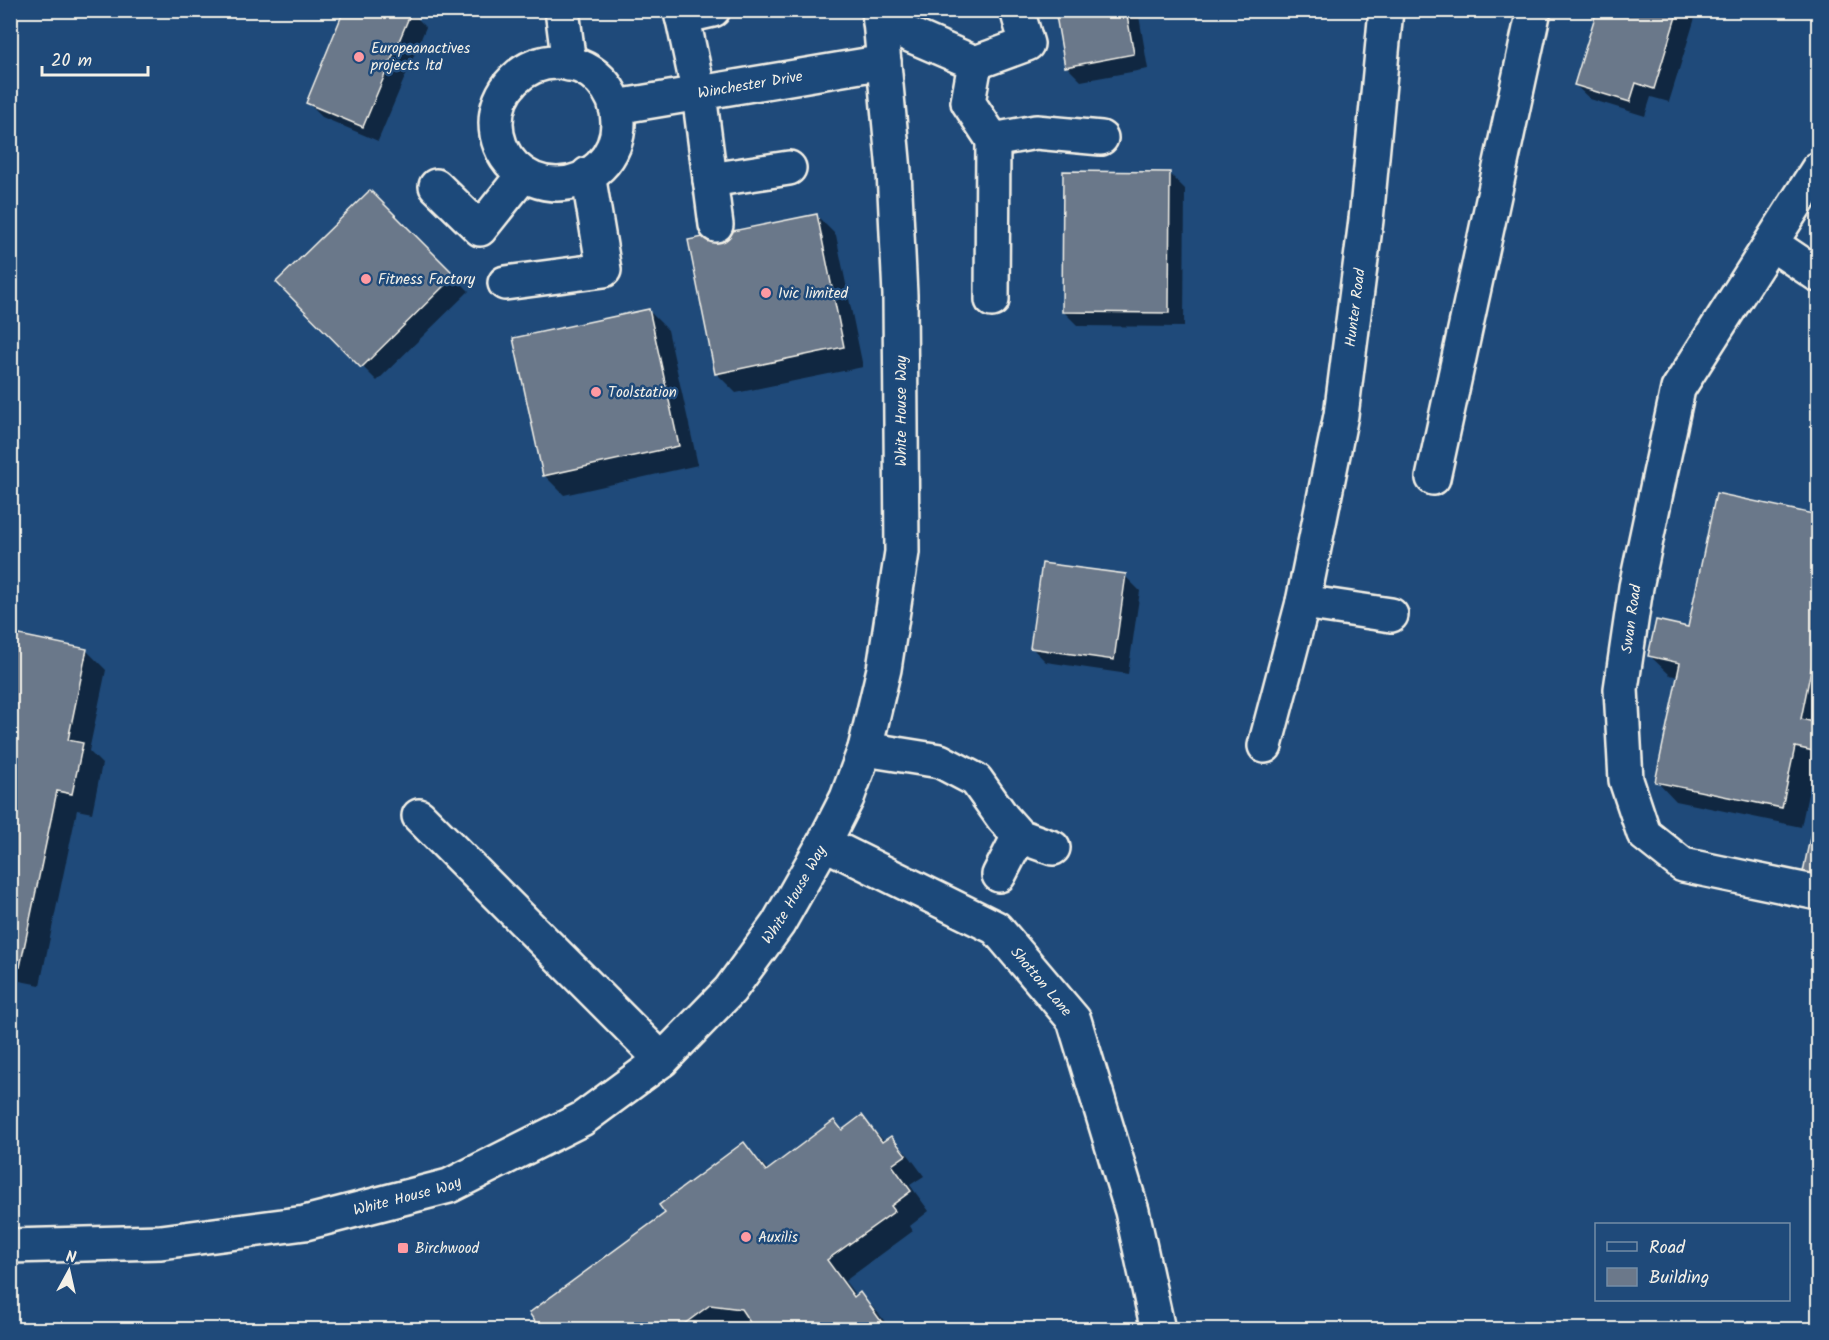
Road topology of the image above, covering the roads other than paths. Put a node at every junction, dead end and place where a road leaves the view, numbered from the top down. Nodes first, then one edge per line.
1 (562, 10) edge
2 (1017, 10) edge
3 (1386, 10) edge
4 (1534, 10) edge
5 (692, 13) edge
6 (879, 16) edge
7 (884, 62) junction
8 (975, 63) junction
9 (569, 64) junction
10 (699, 94) junction
11 (616, 108) junction
12 (1101, 138) dead end
13 (993, 140) junction
14 (789, 168) dead end
15 (1818, 169) edge
16 (588, 174) junction
17 (523, 175) junction
18 (710, 180) junction
19 (436, 186) dead end
20 (716, 225) dead end
21 (1772, 244) junction
22 (1818, 275) edge
23 (505, 283) dead end
24 (992, 300) dead end
25 (1433, 478) dead end
26 (1303, 602) junction
27 (1392, 615) dead end
28 (1265, 746) dead end
29 (865, 748) junction
30 (419, 816) dead end
31 (1019, 836) junction
32 (824, 843) junction
33 (1053, 848) dead end
34 (999, 874) dead end
35 (1818, 893) edge
36 (662, 1060) junction
37 (10, 1246) edge
38 (1158, 1329) edge

1 - 9 street
2 - 8 street
3 - 26 street, Hunter Road
4 - 25 street
5 - 10 street
6 - 7 street, White House Way
6 - 8 street
7 - 10 street, Winchester Drive
7 - 29 street, White House Way
8 - 13 street
9 - 11 street
9 - 17 street
10 - 11 street, Winchester Drive
10 - 18 street
11 - 16 street
12 - 13 street
13 - 24 street
14 - 18 street
15 - 21 street, Swan Road
16 - 17 street
16 - 23 street
17 - 19 street
18 - 20 street
21 - 22 street
21 - 35 street, Swan Road
26 - 27 street
26 - 28 street, Hunter Road
29 - 31 street
29 - 32 street, White House Way
30 - 36 street
31 - 33 street
31 - 34 street
32 - 36 street, White House Way
32 - 38 street, Shotton Lane
36 - 37 street, White House Way

